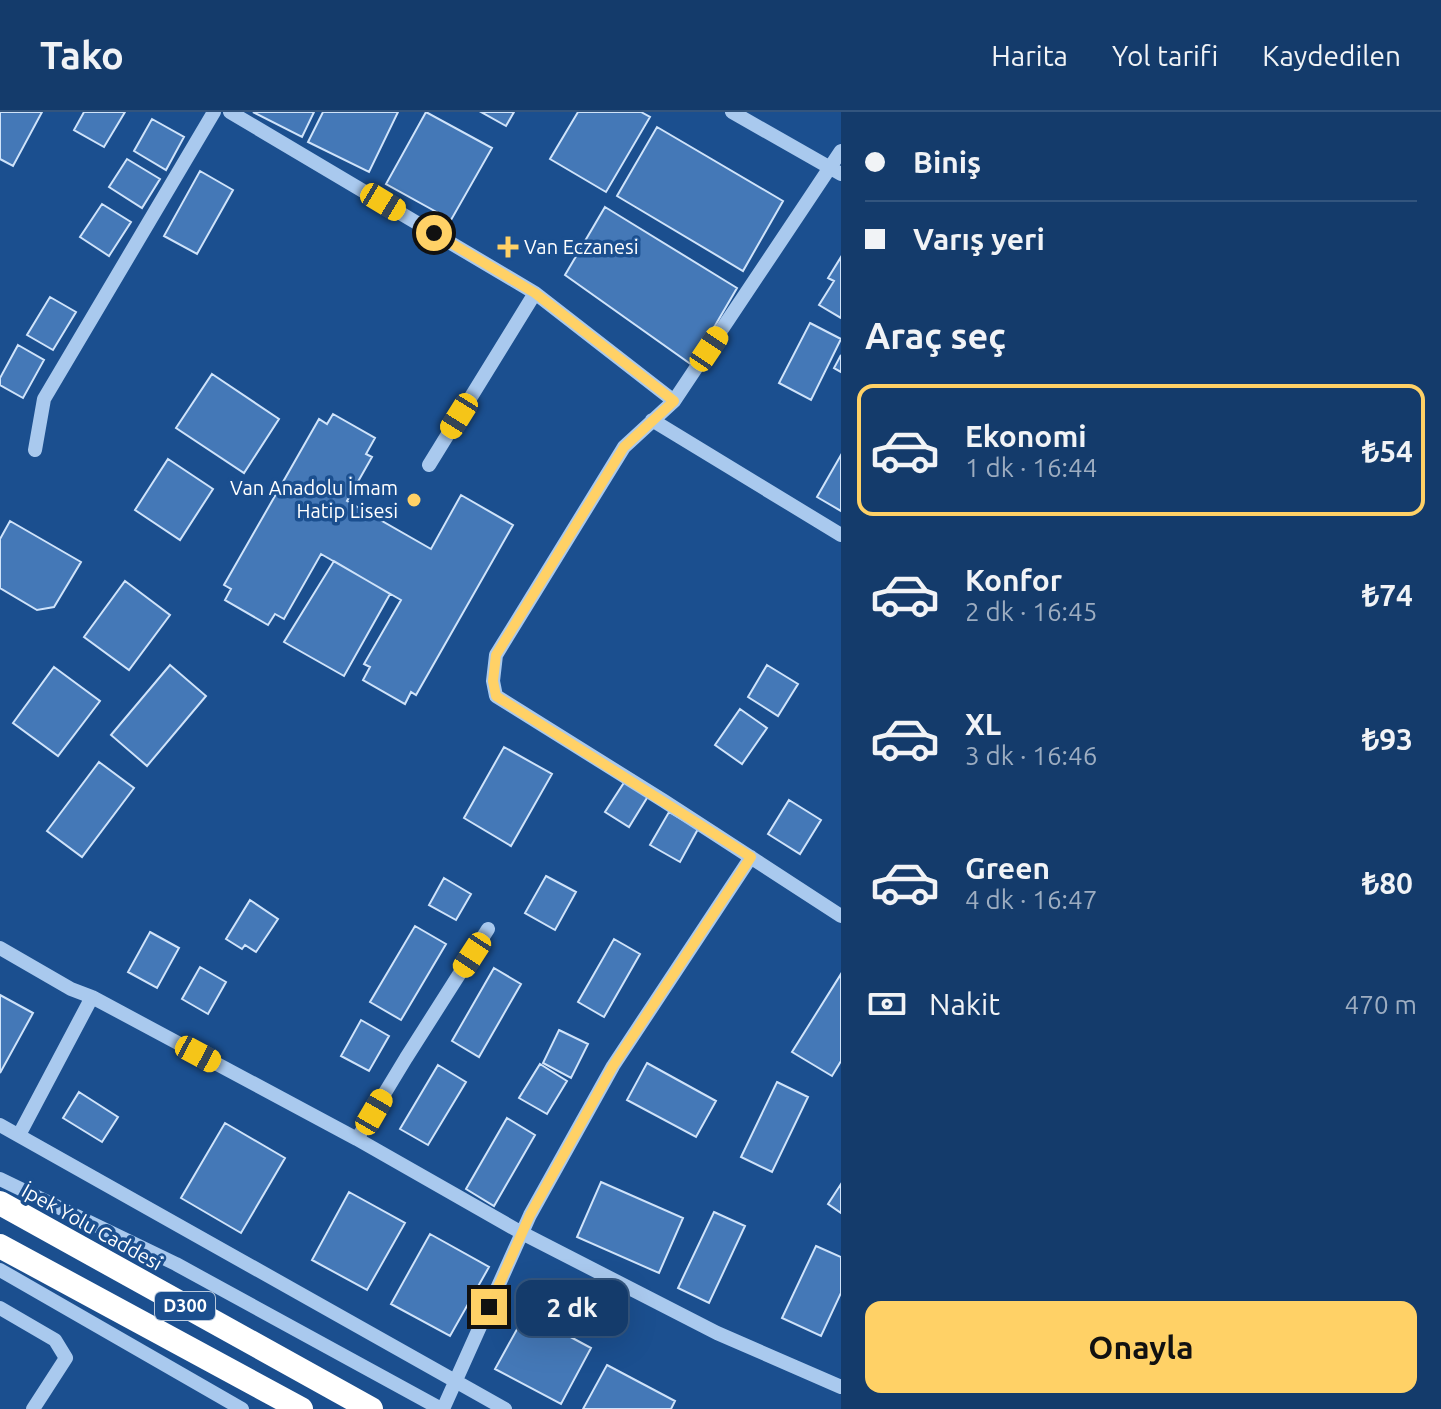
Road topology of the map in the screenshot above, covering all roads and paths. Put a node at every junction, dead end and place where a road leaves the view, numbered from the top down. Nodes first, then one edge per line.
1 (214, 112) edge
2 (230, 112) edge
3 (732, 112) edge
4 (841, 151) edge
5 (836, 170) edge
6 (535, 293) junction
7 (674, 401) junction
8 (652, 420) junction
9 (35, 450) dead end
10 (429, 465) dead end
11 (841, 535) edge
12 (751, 857) junction
13 (841, 916) edge
14 (488, 929) dead end
15 (0, 948) edge
16 (92, 997) junction
17 (0, 1125) edge
18 (19, 1135) junction
19 (357, 1139) junction
20 (0, 1179) edge
21 (0, 1203) edge
22 (522, 1233) junction
23 (0, 1246) edge
24 (0, 1270) edge
25 (0, 1308) edge
26 (456, 1381) junction
27 (841, 1387) edge
28 (33, 1409) edge
29 (242, 1409) edge
30 (301, 1409) edge
31 (371, 1409) edge
32 (442, 1409) edge
33 (505, 1409) edge

1 - 9 street
2 - 6 street
3 - 5 street
4 - 5 street
5 - 7 street
6 - 7 street
6 - 10 street
7 - 8 street
8 - 11 street
8 - 12 street
12 - 13 street
12 - 22 street
14 - 19 street
15 - 16 street
16 - 18 street
16 - 19 street
17 - 18 street
18 - 26 street
19 - 22 street
20 - 32 street
21 - 31 highway, İpek Yolu Caddesi / D300
22 - 26 street
22 - 27 street
23 - 30 highway, D300
24 - 29 street
25 - 28 street
26 - 32 street
26 - 33 street

